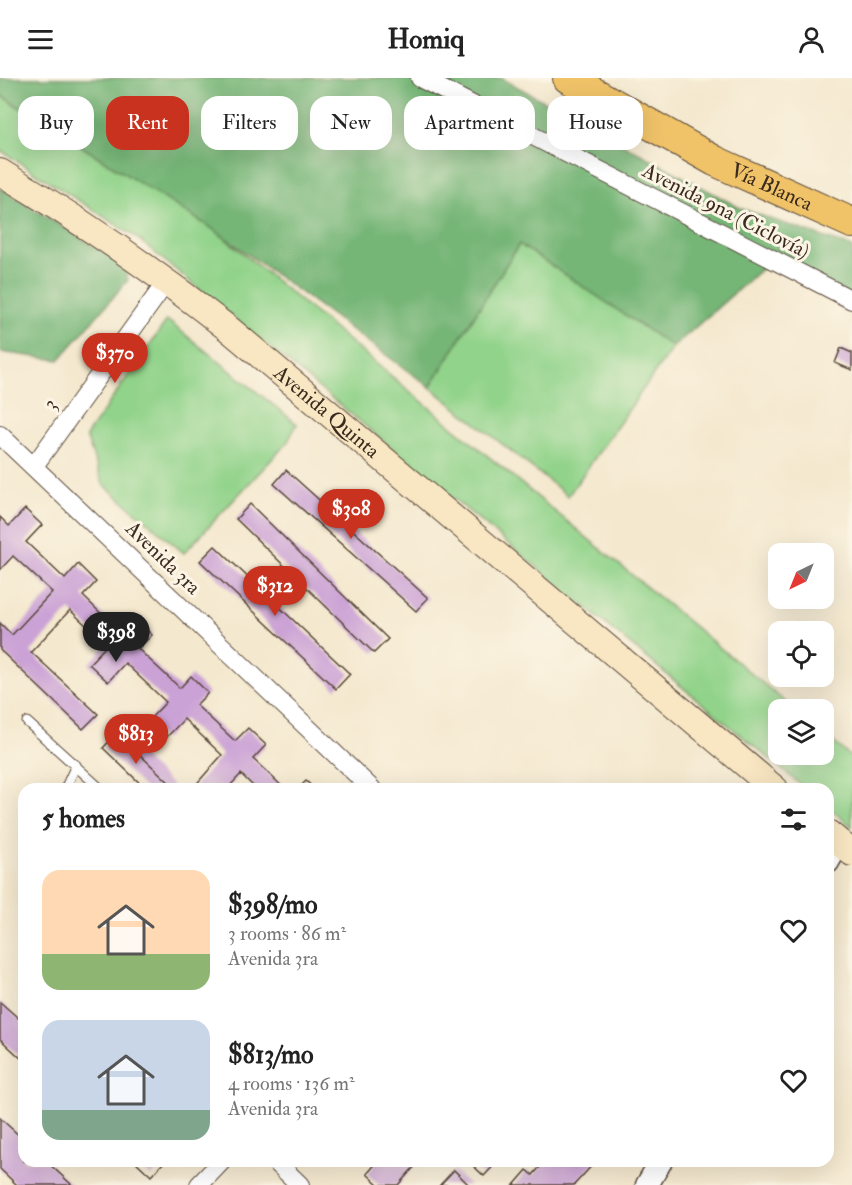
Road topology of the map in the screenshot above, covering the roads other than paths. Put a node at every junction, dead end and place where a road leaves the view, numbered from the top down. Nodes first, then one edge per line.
1 (420, 78) edge
2 (568, 78) edge
3 (0, 172) edge
4 (852, 222) edge
5 (167, 281) junction
6 (852, 300) edge
7 (0, 435) edge
8 (34, 466) junction
9 (27, 722) dead end
10 (76, 765) junction
11 (68, 783) edge
12 (95, 783) edge
13 (366, 783) edge
14 (768, 783) edge
15 (216, 1167) edge
16 (281, 1167) edge
17 (658, 1167) edge
18 (199, 1185) edge
19 (300, 1185) edge
20 (647, 1185) edge

1 - 6 street, Avenida 9na (Ciclovía)
2 - 4 highway, Vía Blanca
3 - 5 main road, Avenida Quinta
5 - 8 street, 3
5 - 14 main road, Avenida Quinta
7 - 8 street, Avenida 3ra
8 - 13 street, Avenida 3ra
9 - 10 lane
10 - 11 lane
10 - 12 lane
15 - 18 street
16 - 19 street
17 - 20 street

